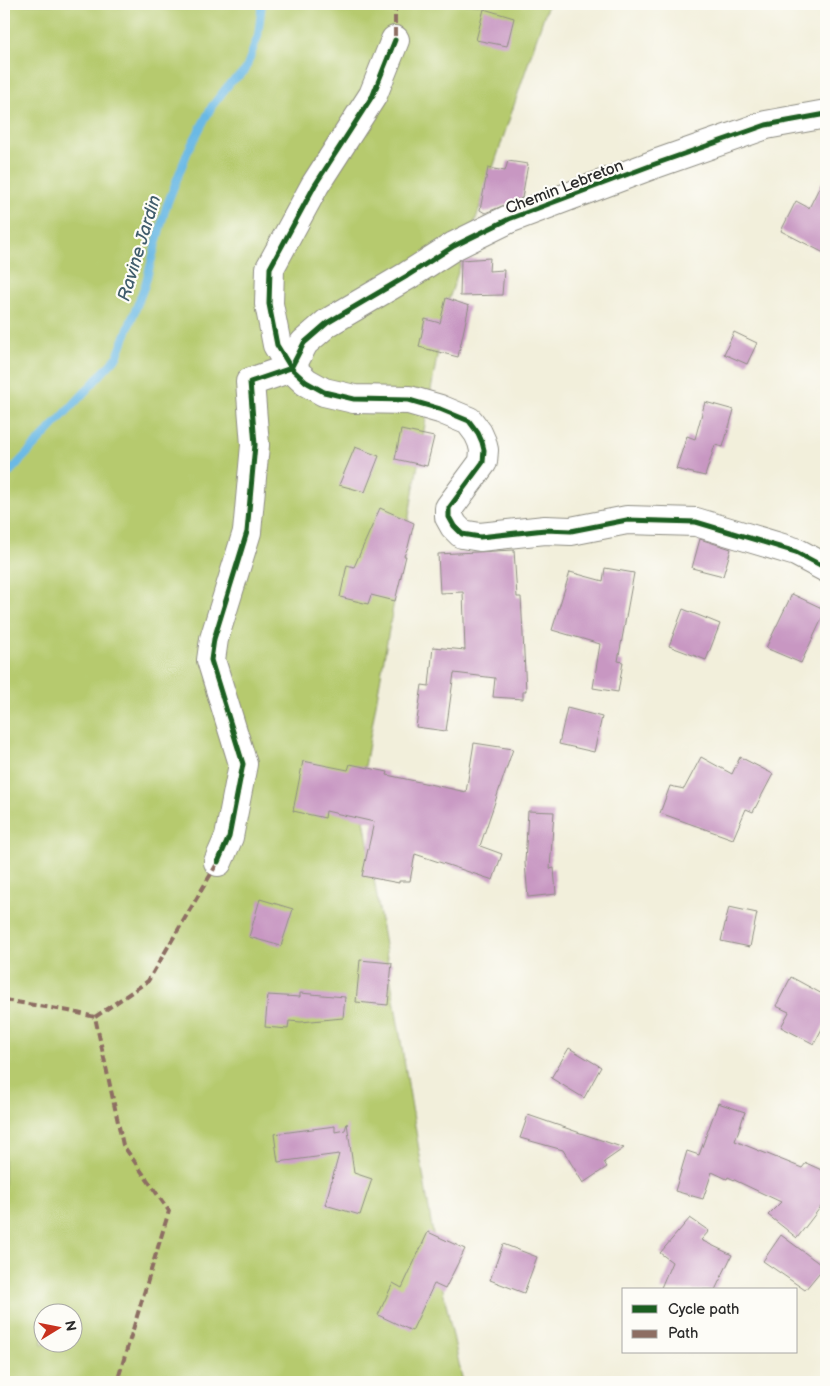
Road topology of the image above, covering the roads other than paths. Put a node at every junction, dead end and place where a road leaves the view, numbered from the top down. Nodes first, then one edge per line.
1 (395, 40) dead end
2 (826, 114) edge
3 (291, 368) junction
4 (826, 568) edge
5 (218, 862) dead end

1 - 3 street
2 - 3 street, Chemin Lebreton
3 - 4 street
3 - 5 street

